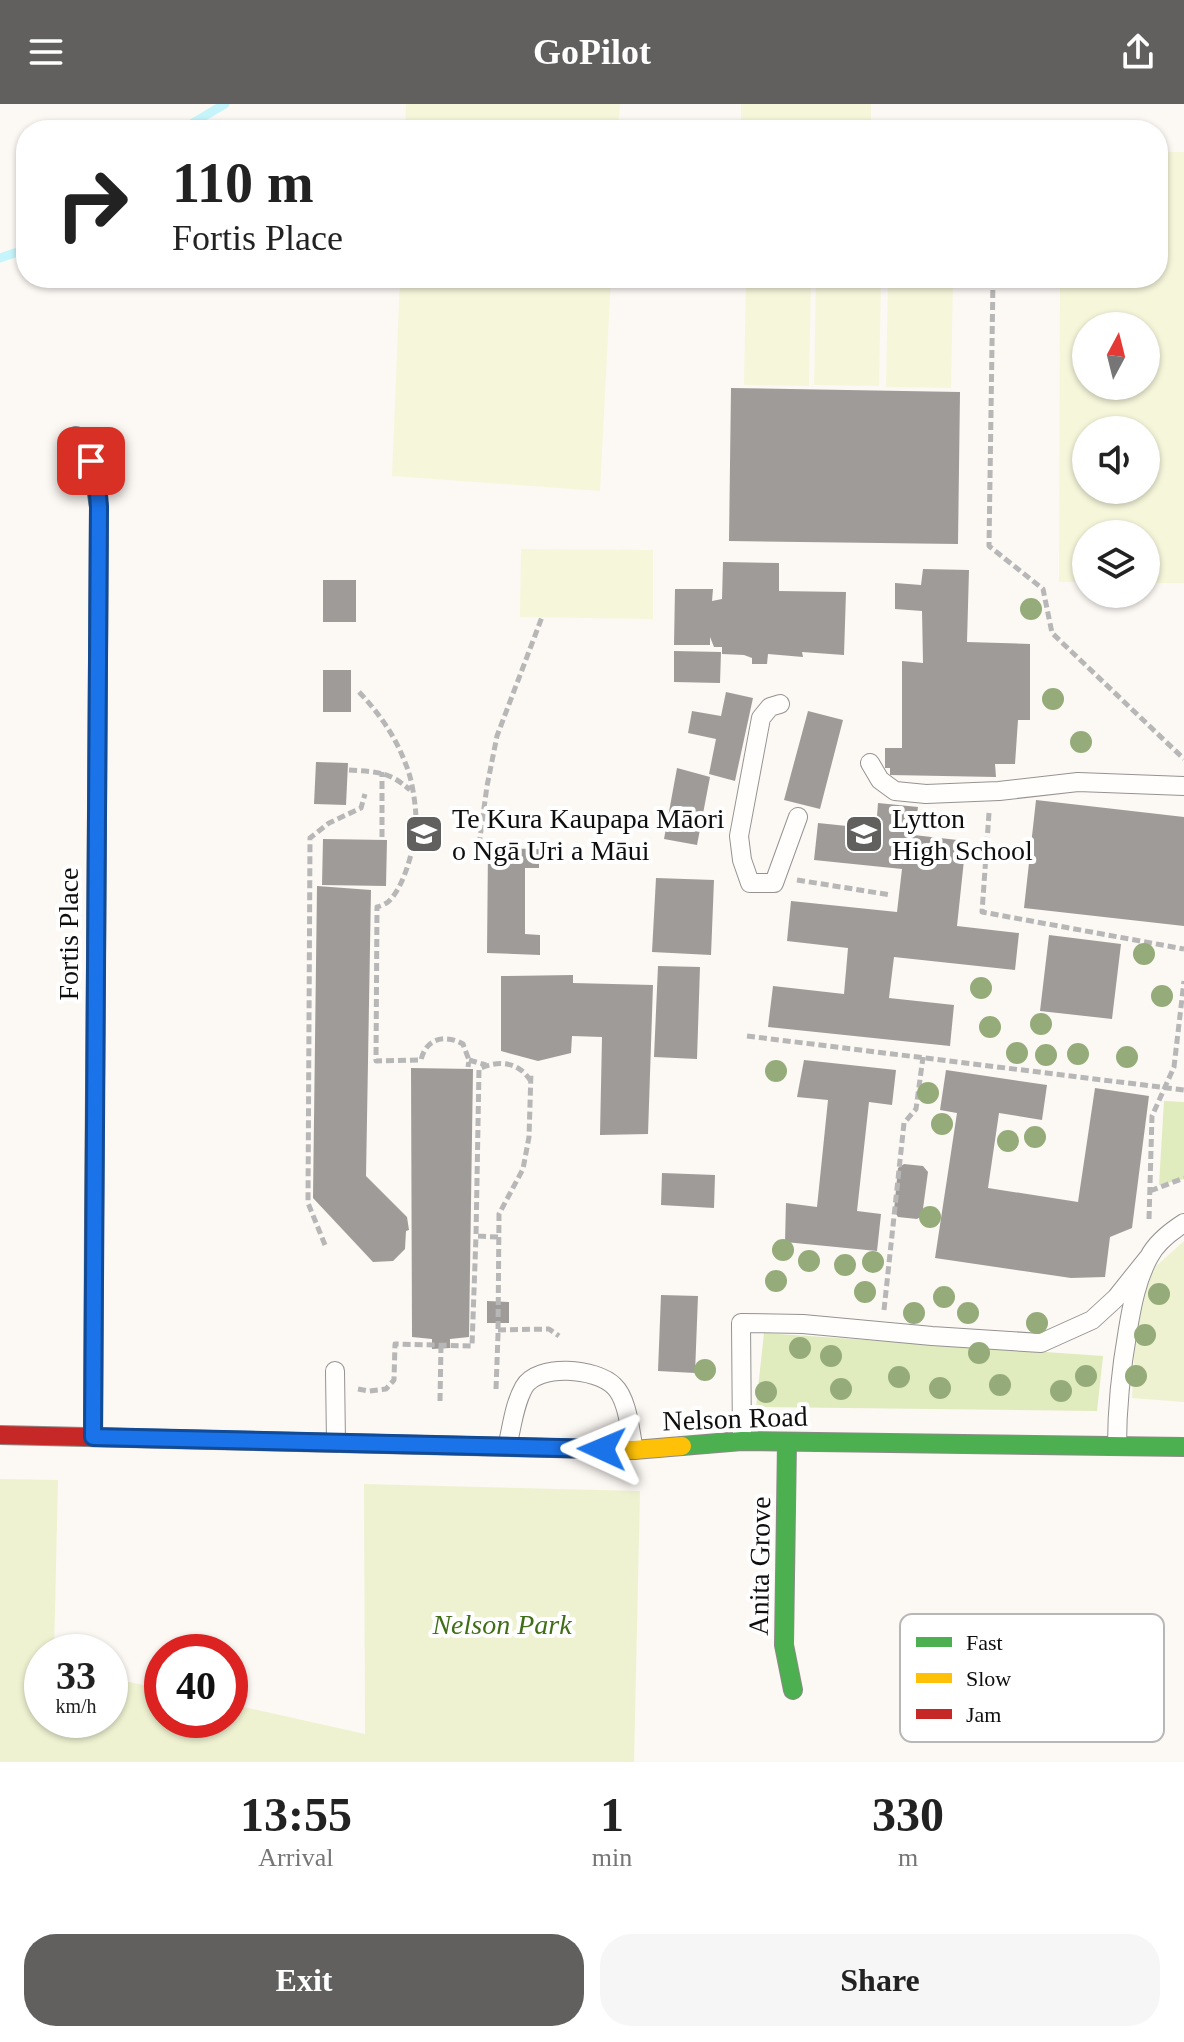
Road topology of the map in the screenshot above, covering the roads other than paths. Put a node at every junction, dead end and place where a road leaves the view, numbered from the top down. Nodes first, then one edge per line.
1 (76, 436) dead end
2 (780, 704) dead end
3 (870, 763) dead end
4 (1184, 786) edge
5 (798, 817) dead end
6 (1184, 1223) edge
7 (1148, 1258) junction
8 (335, 1371) dead end
9 (0, 1435) edge
10 (93, 1437) junction
11 (742, 1441) junction
12 (787, 1442) junction
13 (336, 1443) junction
14 (1117, 1446) junction
15 (507, 1447) junction
16 (1184, 1447) edge
17 (634, 1450) junction
18 (793, 1690) dead end

1 - 10 street, Fortis Place
2 - 5 lane
3 - 4 lane
6 - 7 lane
7 - 11 lane
7 - 14 lane
8 - 13 lane
9 - 10 street, Nelson Road
10 - 13 street, Nelson Road
11 - 12 street, Nelson Road
11 - 17 street, Nelson Road
12 - 14 street, Nelson Road
12 - 18 street, Anita Grove
13 - 15 street, Nelson Road
14 - 16 street, Nelson Road
15 - 17 street, Nelson Road
15 - 17 lane

